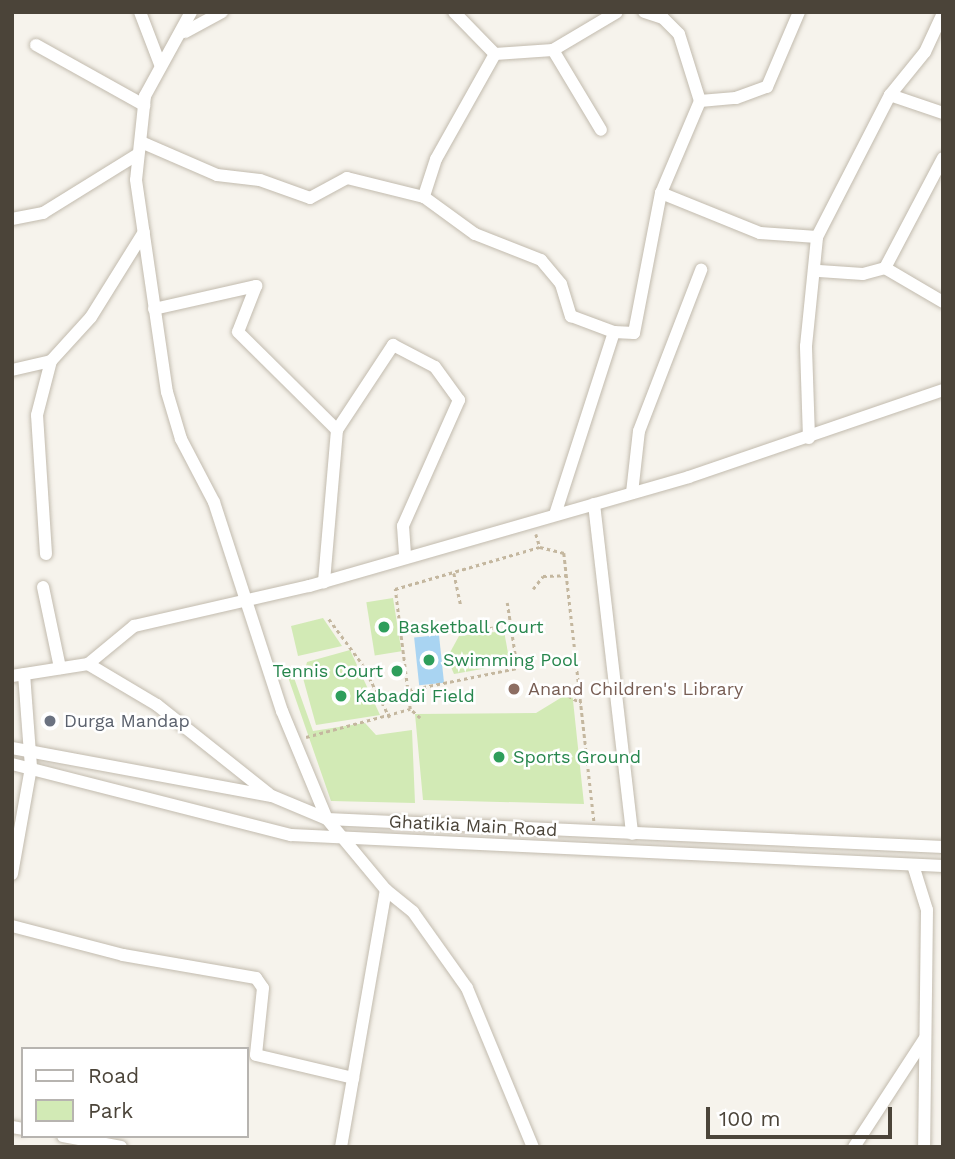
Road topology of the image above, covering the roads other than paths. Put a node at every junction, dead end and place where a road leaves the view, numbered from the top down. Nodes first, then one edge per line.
1 (141, 12) edge
2 (191, 12) edge
3 (222, 12) edge
4 (454, 12) edge
5 (617, 12) edge
6 (644, 12) edge
7 (799, 12) edge
8 (943, 13) edge
9 (185, 32) junction
10 (36, 46) dead end
11 (553, 50) junction
12 (495, 54) junction
13 (160, 64) junction
14 (890, 95) junction
15 (700, 101) junction
16 (144, 105) junction
17 (943, 113) edge
18 (601, 130) dead end
19 (139, 148) junction
20 (943, 158) edge
21 (661, 193) junction
22 (424, 197) junction
23 (12, 219) edge
24 (144, 232) junction
25 (817, 237) junction
26 (885, 268) junction
27 (701, 270) dead end
28 (819, 271) junction
29 (943, 302) edge
30 (154, 309) junction
31 (614, 332) junction
32 (51, 362) junction
33 (12, 370) edge
34 (943, 390) edge
35 (337, 429) junction
36 (809, 438) junction
37 (632, 494) junction
38 (594, 504) junction
39 (555, 515) junction
40 (46, 554) dead end
41 (405, 558) junction
42 (324, 582) junction
43 (43, 587) dead end
44 (248, 601) junction
45 (88, 664) junction
46 (60, 668) junction
47 (18, 675) edge
48 (12, 748) edge
49 (31, 750) junction
50 (12, 764) edge
51 (30, 767) junction
52 (272, 796) junction
53 (327, 819) junction
54 (632, 834) junction
55 (338, 838) junction
56 (794, 842) junction
57 (943, 847) edge
58 (794, 860) junction
59 (913, 865) junction
60 (943, 866) edge
61 (12, 874) edge
62 (386, 890) junction
63 (12, 926) edge
64 (925, 1037) junction
65 (353, 1078) junction
66 (73, 1138) edge
67 (121, 1147) edge
68 (341, 1147) edge
69 (533, 1147) edge
70 (854, 1147) edge
71 (924, 1147) edge

1 - 13 street
2 - 9 street
3 - 9 street
4 - 12 street
5 - 11 street
6 - 15 street
7 - 15 street
8 - 14 street
9 - 13 street
10 - 16 street
11 - 12 street
11 - 18 street
12 - 22 street
13 - 16 street
14 - 17 street
14 - 25 street
15 - 21 street
16 - 19 street
19 - 22 street
19 - 23 street
19 - 24 street
20 - 26 street
21 - 25 street
21 - 31 street
22 - 31 street
24 - 30 street
24 - 32 street
25 - 28 street
26 - 28 street
26 - 29 street
27 - 37 street
28 - 36 street
30 - 35 street
30 - 44 street
31 - 39 street
32 - 33 street
32 - 40 street
34 - 36 street
35 - 41 street
35 - 42 street
36 - 37 street
37 - 38 street
38 - 39 street
38 - 54 street
39 - 41 street
41 - 42 street
42 - 44 street
43 - 46 street
44 - 45 street
44 - 53 street
45 - 46 street
45 - 52 street
46 - 47 street
47 - 49 street
48 - 49 street, Ghatikia Main Road
49 - 51 street
49 - 52 street, Ghatikia Main Road
50 - 51 street, Ghatikia Main Road
51 - 55 street, Ghatikia Main Road
51 - 61 street
52 - 53 street, Ghatikia Main Road
53 - 54 street, Ghatikia Main Road
53 - 55 street
54 - 56 street, Ghatikia Main Road
55 - 58 street, Ghatikia Main Road
55 - 62 street
56 - 57 street, Ghatikia Main Road
56 - 58 street
58 - 59 street, Ghatikia Main Road
59 - 60 street, Ghatikia Main Road
59 - 64 street
62 - 65 street
62 - 69 street
63 - 65 street
64 - 70 street
64 - 71 street
65 - 68 street
66 - 67 street

